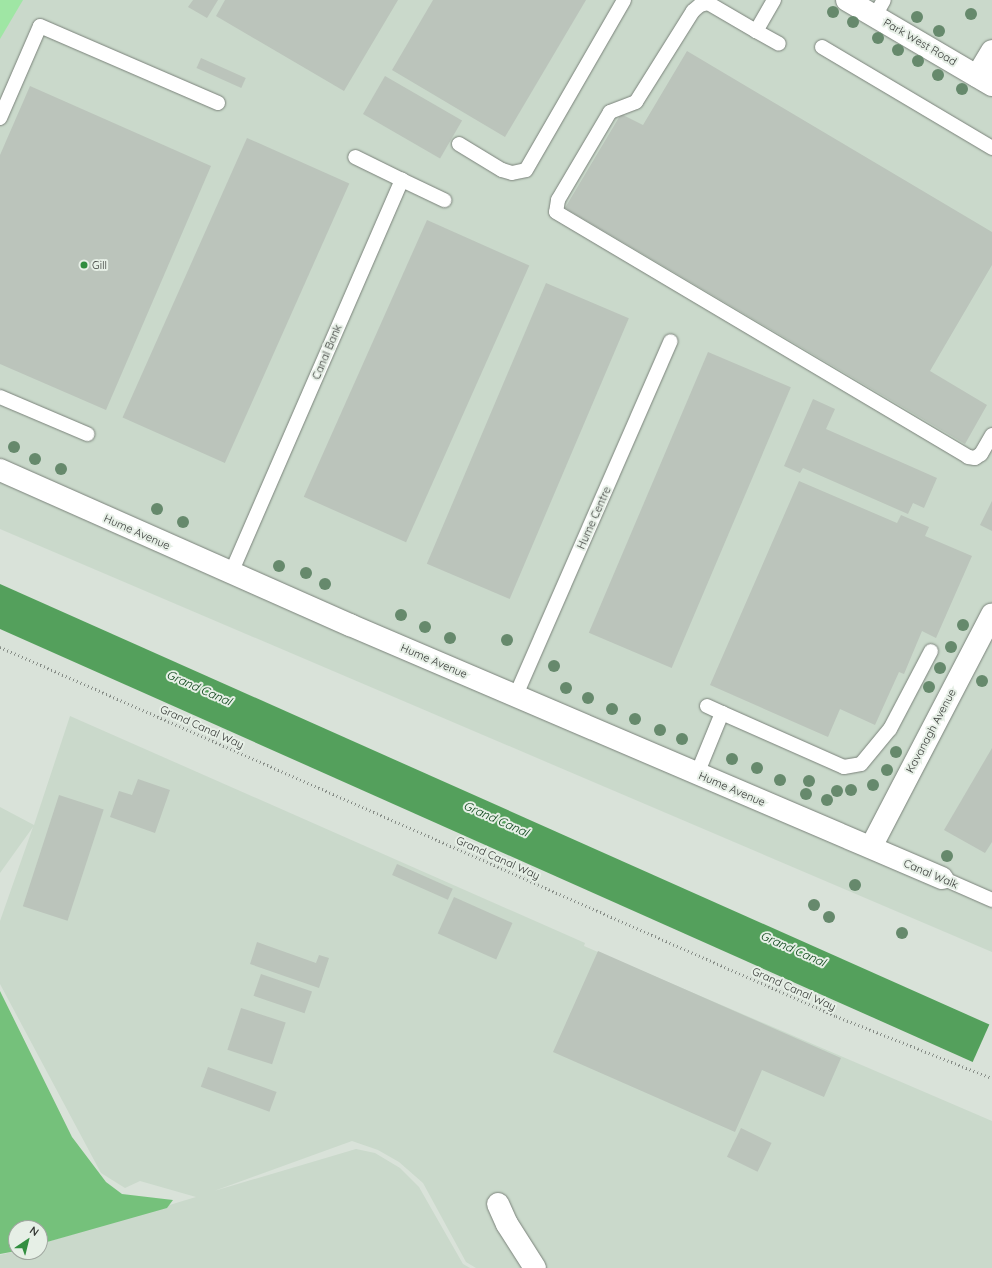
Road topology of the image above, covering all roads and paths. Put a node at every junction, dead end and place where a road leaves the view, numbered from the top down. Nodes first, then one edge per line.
1 (624, 0) edge
2 (774, 0) edge
3 (847, 0) edge
4 (880, 8) edge
5 (756, 31) junction
6 (779, 44) dead end
7 (822, 47) dead end
8 (992, 52) edge
9 (985, 80) edge
10 (218, 103) dead end
11 (0, 118) edge
12 (459, 144) dead end
13 (992, 148) edge
14 (355, 157) dead end
15 (402, 180) junction
16 (444, 200) dead end
17 (672, 341) dead end
18 (0, 397) edge
19 (87, 434) dead end
20 (992, 435) edge
21 (0, 470) edge
22 (231, 573) junction
23 (992, 615) edge
24 (0, 647) edge
25 (931, 651) dead end
26 (516, 695) junction
27 (707, 706) dead end
28 (722, 713) junction
29 (697, 774) junction
30 (871, 847) junction
31 (942, 878) joint
32 (992, 900) edge
33 (992, 1078) edge
34 (498, 1204) dead end
35 (535, 1268) edge

1 - 12 lane
2 - 5 lane
3 - 4 street, Park West Road
4 - 9 street, Park West Road
5 - 6 lane
5 - 20 lane
7 - 13 lane
8 - 9 street
10 - 11 lane
14 - 15 lane
15 - 16 lane
15 - 22 lane, Canal Bank
17 - 26 lane, Hume Centre
18 - 19 lane
21 - 22 street, Hume Avenue
22 - 26 street, Hume Avenue
23 - 30 street, Kavanagh Avenue
24 - 33 path, Grand Canal Way
25 - 28 lane
26 - 29 street, Hume Avenue
27 - 28 lane
28 - 29 lane
29 - 30 street, Hume Avenue
30 - 31 street, Canal Walk
31 - 32 lane, Canal Walk
34 - 35 street

